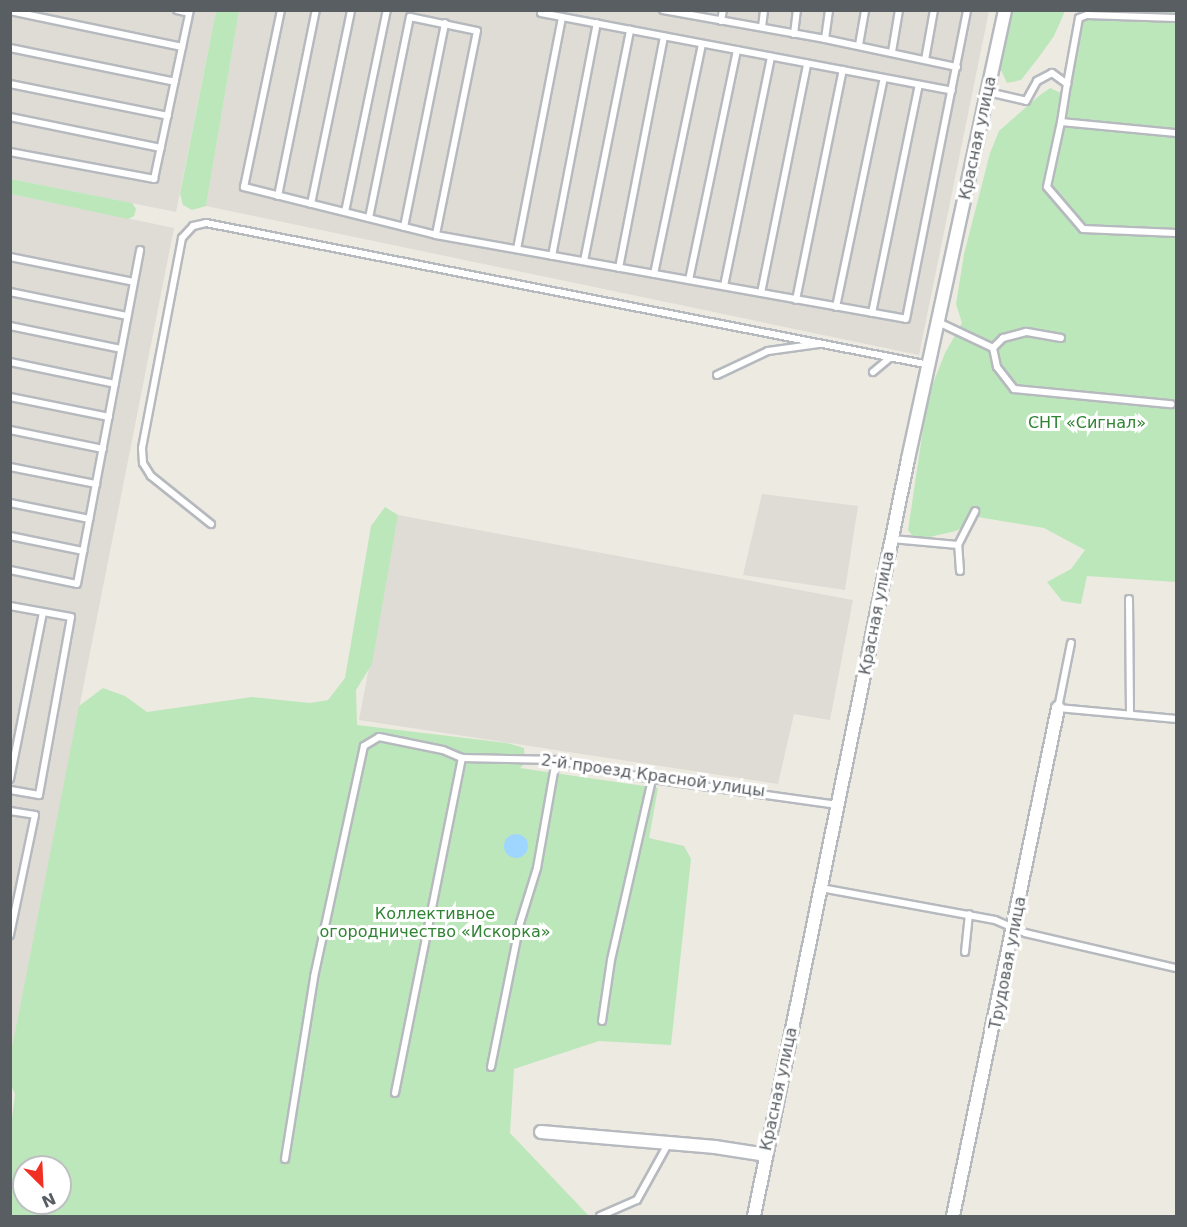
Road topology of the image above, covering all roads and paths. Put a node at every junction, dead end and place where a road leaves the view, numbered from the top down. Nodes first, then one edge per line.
1 (177, 10) edge
2 (281, 10) edge
3 (315, 10) edge
4 (351, 10) edge
5 (387, 10) edge
6 (663, 10) edge
7 (723, 10) edge
8 (764, 10) edge
9 (797, 10) edge
10 (829, 10) edge
11 (865, 10) edge
12 (899, 10) edge
13 (934, 10) edge
14 (967, 10) edge
15 (1005, 10) edge
16 (10, 11) edge
17 (190, 12) edge
18 (541, 13) dead end
19 (690, 13) edge
20 (562, 17) junction
21 (1176, 18) edge
22 (721, 21) junction
23 (445, 23) junction
24 (597, 23) junction
25 (762, 27) junction
26 (630, 30) junction
27 (794, 34) junction
28 (664, 36) junction
29 (825, 39) junction
30 (702, 44) junction
31 (859, 45) junction
32 (182, 47) junction
33 (10, 48) edge
34 (737, 50) junction
35 (892, 52) junction
36 (771, 57) junction
37 (925, 60) junction
38 (807, 64) junction
39 (957, 67) junction
40 (843, 70) junction
41 (884, 78) junction
42 (175, 82) junction
43 (10, 84) edge
44 (1067, 84) junction
45 (919, 85) junction
46 (952, 91) junction
47 (988, 92) junction
48 (168, 116) junction
49 (10, 117) edge
50 (1061, 122) junction
51 (1176, 134) edge
52 (161, 148) junction
53 (10, 152) edge
54 (278, 195) junction
55 (311, 204) junction
56 (345, 212) junction
57 (369, 218) junction
58 (404, 227) junction
59 (1176, 233) edge
60 (436, 234) junction
61 (517, 249) junction
62 (140, 250) dead end
63 (552, 255) junction
64 (10, 257) edge
65 (584, 261) junction
66 (620, 268) junction
67 (654, 274) junction
68 (689, 280) junction
69 (134, 282) junction
70 (724, 286) junction
71 (10, 292) edge
72 (761, 293) junction
73 (796, 300) junction
74 (836, 307) junction
75 (872, 313) junction
76 (127, 316) junction
77 (937, 321) junction
78 (10, 326) edge
79 (1061, 338) dead end
80 (824, 344) junction
81 (993, 348) junction
82 (121, 349) junction
83 (891, 357) junction
84 (10, 362) edge
85 (927, 364) junction
86 (873, 372) dead end
87 (717, 375) dead end
88 (115, 384) junction
89 (10, 397) edge
90 (1171, 404) dead end
91 (109, 417) junction
92 (10, 430) edge
93 (103, 449) junction
94 (10, 467) edge
95 (96, 484) junction
96 (10, 503) edge
97 (975, 511) dead end
98 (89, 519) junction
99 (211, 524) dead end
100 (10, 536) edge
101 (892, 539) junction
102 (958, 545) junction
103 (84, 551) junction
104 (10, 570) edge
105 (960, 571) dead end
106 (1129, 599) dead end
107 (10, 606) edge
108 (43, 612) junction
109 (1071, 643) dead end
110 (1058, 708) junction
111 (1130, 714) junction
112 (1176, 719) edge
113 (462, 758) junction
114 (556, 760) junction
115 (10, 779) edge
116 (652, 779) junction
117 (10, 790) edge
118 (838, 805) junction
119 (10, 811) edge
120 (820, 888) junction
121 (969, 914) junction
122 (1015, 927) junction
123 (10, 935) edge
124 (965, 952) dead end
125 (1176, 968) edge
126 (602, 1021) dead end
127 (491, 1067) dead end
128 (395, 1093) dead end
129 (541, 1132) dead end
130 (668, 1143) junction
131 (766, 1155) junction
132 (285, 1159) dead end
133 (600, 1216) edge
134 (754, 1216) edge
135 (953, 1216) edge

1 - 17 lane
2 - 54 lane
3 - 54 lane
4 - 55 lane
5 - 56 lane
6 - 19 lane
7 - 22 lane
8 - 25 lane
9 - 27 lane
10 - 29 lane
11 - 31 lane
12 - 35 lane
13 - 37 lane
14 - 39 lane
15 - 47 street, Красная улица
16 - 32 lane
17 - 32 lane
18 - 20 lane
19 - 22 lane
20 - 24 lane
20 - 61 lane
21 - 44 lane
22 - 25 lane
23 - 57 lane
23 - 58 lane
23 - 60 lane
24 - 26 lane
24 - 63 lane
25 - 27 lane
26 - 28 lane
26 - 65 lane
27 - 29 lane
28 - 30 lane
28 - 66 lane
29 - 31 lane
30 - 34 lane
30 - 67 lane
31 - 35 lane
32 - 42 lane
33 - 42 lane
34 - 36 lane
34 - 68 lane
35 - 37 lane
36 - 38 lane
36 - 70 lane
37 - 39 lane
38 - 40 lane
38 - 72 lane
39 - 46 lane
40 - 41 lane
40 - 73 lane
41 - 45 lane
41 - 74 lane
42 - 48 lane
43 - 48 lane
44 - 47 lane
44 - 50 lane
45 - 46 lane
45 - 75 lane
46 - 75 lane
47 - 77 street, Красная улица
48 - 52 lane
49 - 52 lane
50 - 51 lane
50 - 59 lane
52 - 53 lane
54 - 55 lane
55 - 56 lane
56 - 57 lane
57 - 58 lane
58 - 60 lane
60 - 61 lane
61 - 63 lane
62 - 69 lane
63 - 65 lane
64 - 69 lane
65 - 66 lane
66 - 67 lane
67 - 68 lane
68 - 70 lane
69 - 76 lane
70 - 72 lane
71 - 76 lane
72 - 73 lane
73 - 74 lane
74 - 75 lane
76 - 82 lane
77 - 81 lane
77 - 85 street, Красная улица
78 - 82 lane
79 - 81 lane
80 - 83 lane
80 - 87 lane
80 - 99 lane
81 - 90 lane
82 - 88 lane
83 - 85 lane
83 - 86 lane
84 - 88 lane
85 - 101 street, Красная улица
88 - 91 lane
89 - 91 lane
91 - 93 lane
92 - 93 lane
93 - 95 lane
94 - 95 lane
95 - 98 lane
96 - 98 lane
97 - 102 lane
98 - 103 lane
100 - 103 lane
101 - 102 lane
101 - 118 street, Красная улица
102 - 105 lane
103 - 104 lane
106 - 111 lane
107 - 108 lane
108 - 115 lane
108 - 117 lane
109 - 110 lane
110 - 111 lane
110 - 122 street, Трудовая улица
111 - 112 lane
113 - 114 lane, 2-й проезд Красной улицы
113 - 128 lane
113 - 132 lane, 2-й проезд Красной улицы
114 - 116 lane, 2-й проезд Красной улицы
114 - 127 lane
116 - 118 lane, 2-й проезд Красной улицы
116 - 126 lane
118 - 120 street, Красная улица
119 - 123 lane
120 - 121 lane
120 - 131 street, Красная улица
121 - 122 lane
121 - 124 lane
122 - 125 lane
122 - 135 street, Трудовая улица
129 - 130 street
130 - 131 street
130 - 133 lane
131 - 134 street, Красная улица

